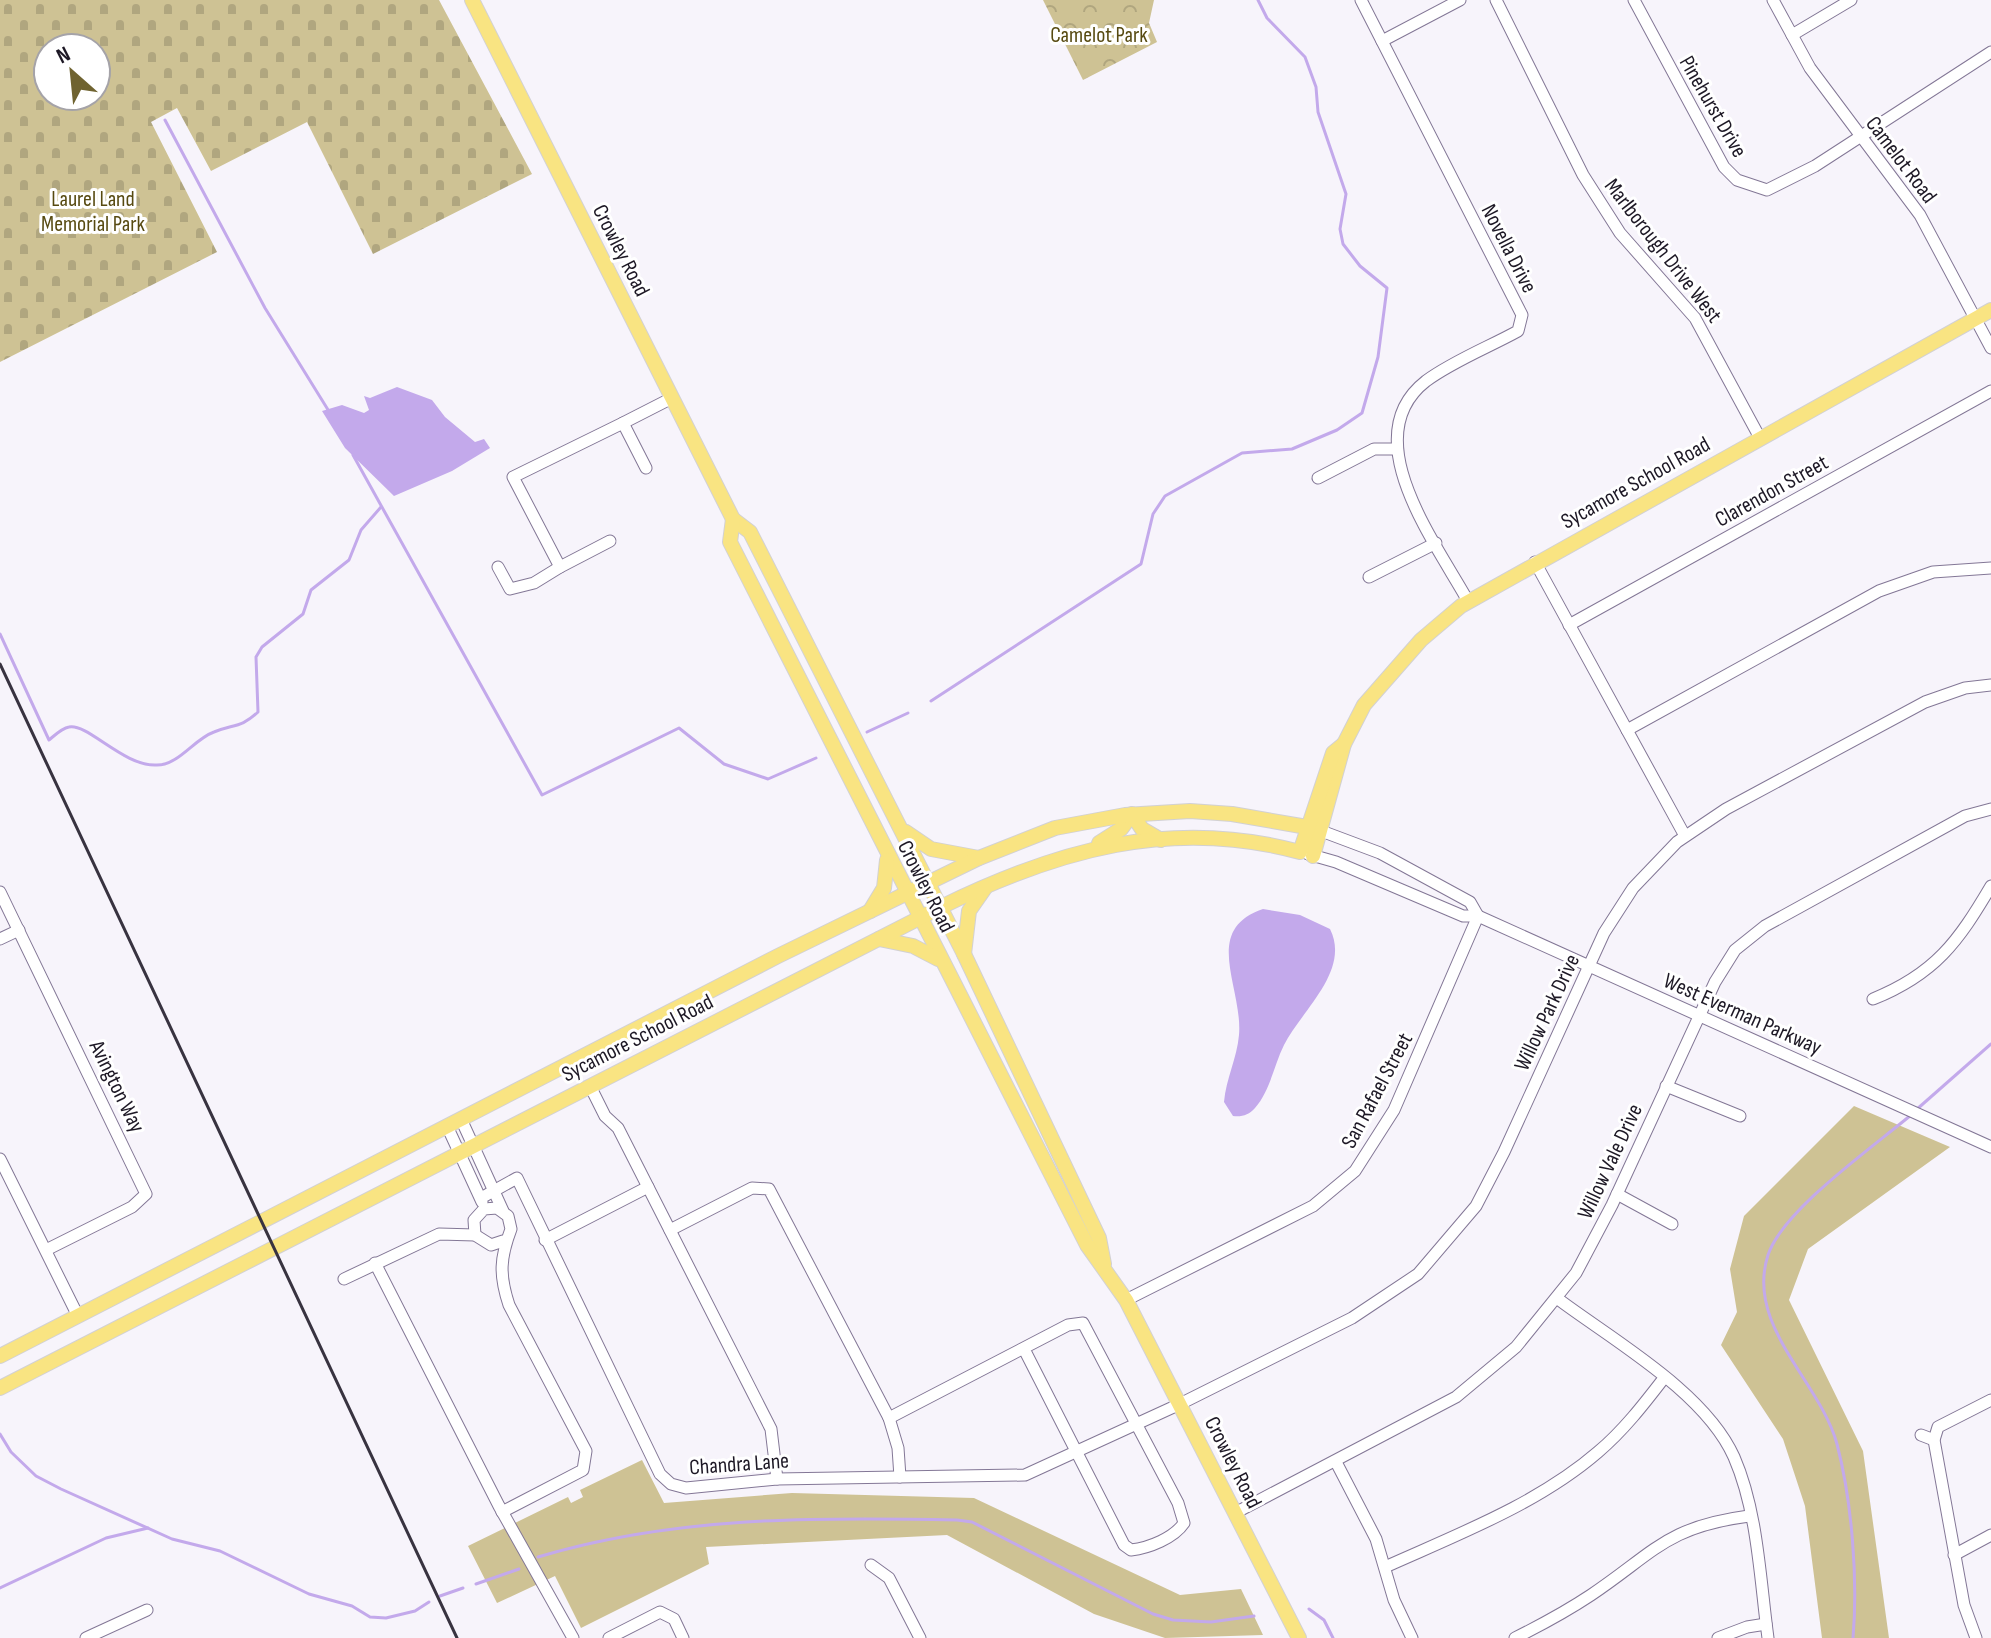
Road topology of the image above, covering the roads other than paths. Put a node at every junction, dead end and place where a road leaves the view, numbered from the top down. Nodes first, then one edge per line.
1 (472, 0) edge
2 (1361, 0) edge
3 (1460, 0) edge
4 (1496, 0) edge
5 (1634, 0) edge
6 (1773, 0) edge
7 (1851, 0) edge
8 (1792, 35) junction
9 (1382, 41) junction
10 (1991, 52) edge
11 (1860, 136) junction
12 (1991, 310) edge
13 (1975, 319) junction
14 (1991, 348) edge
15 (1991, 391) edge
16 (672, 398) junction
17 (623, 423) junction
18 (1760, 438) junction
19 (1397, 449) junction
20 (646, 468) dead end
21 (1318, 478) dead end
22 (733, 519) junction
23 (610, 541) dead end
24 (1436, 543) junction
25 (1535, 562) junction
26 (498, 567) dead end
27 (560, 567) junction
28 (1991, 568) edge
29 (1369, 577) dead end
30 (1468, 601) junction
31 (1569, 625) junction
32 (1991, 685) edge
33 (1627, 730) junction
34 (1991, 809) edge
35 (1132, 814) junction
36 (902, 828) junction
37 (1314, 829) junction
38 (1685, 836) junction
39 (1161, 840) junction
40 (1087, 849) junction
41 (1306, 854) junction
42 (887, 855) junction
43 (979, 858) junction
44 (929, 882) junction
45 (988, 884) junction
46 (1991, 886) edge
47 (0, 892) edge
48 (907, 893) junction
49 (941, 907) junction
50 (870, 911) junction
51 (1478, 916) junction
52 (919, 918) junction
53 (19, 930) junction
54 (0, 939) edge
55 (879, 939) junction
56 (964, 954) junction
57 (940, 960) junction
58 (1589, 966) junction
59 (705, 994) junction
60 (1873, 999) dead end
61 (1699, 1015) junction
62 (719, 1020) junction
63 (590, 1086) junction
64 (1666, 1086) junction
65 (1740, 1116) dead end
66 (454, 1123) junction
67 (1026, 1127) junction
68 (1991, 1147) edge
69 (467, 1149) junction
70 (0, 1159) edge
71 (648, 1187) junction
72 (494, 1190) junction
73 (1617, 1194) junction
74 (482, 1203) junction
75 (503, 1211) junction
76 (1087, 1212) junction
77 (1672, 1224) dead end
78 (670, 1230) junction
79 (475, 1235) junction
80 (545, 1240) junction
81 (503, 1241) junction
82 (46, 1250) junction
83 (375, 1263) junction
84 (1104, 1264) junction
85 (344, 1279) dead end
86 (1558, 1299) junction
87 (1126, 1300) junction
88 (78, 1316) junction
89 (1024, 1349) junction
90 (0, 1356) edge
91 (1664, 1378) junction
92 (0, 1388) edge
93 (1991, 1400) edge
94 (1180, 1404) junction
95 (889, 1418) junction
96 (1137, 1422) junction
97 (1921, 1435) dead end
98 (1934, 1440) junction
99 (1077, 1453) junction
100 (1336, 1462) junction
101 (900, 1477) junction
102 (777, 1479) junction
103 (502, 1512) junction
104 (1235, 1513) junction
105 (1749, 1516) junction
106 (1991, 1535) edge
107 (1954, 1555) junction
108 (871, 1565) dead end
109 (1385, 1567) junction
110 (147, 1610) dead end
111 (1766, 1624) junction
112 (86, 1638) edge
113 (573, 1638) edge
114 (609, 1638) edge
115 (683, 1638) edge
116 (920, 1638) edge
117 (1299, 1638) edge
118 (1412, 1638) edge
119 (1515, 1638) edge
120 (1718, 1638) edge
121 (1768, 1638) edge
122 (1976, 1638) edge

1 - 16 main road, Crowley Road
2 - 9 street, Novella Drive
3 - 9 street
4 - 18 street, Marlborough Drive West
5 - 11 street, Pinehurst Drive
6 - 8 street, Camelot Road
7 - 8 street
8 - 11 street, Camelot Road
9 - 19 street, Novella Drive
10 - 11 street, Pinehurst Drive
11 - 13 street, Camelot Road
12 - 13 main road, Sycamore School Road
13 - 14 street, Camelot Road
13 - 18 main road, Sycamore School Road
15 - 31 street, Clarendon Street
16 - 17 street
16 - 22 main road, Crowley Road
17 - 20 street
17 - 27 street
18 - 25 main road, Sycamore School Road
19 - 21 street
19 - 24 street, Novella Drive
22 - 36 main road, Crowley Road
22 - 42 main road, Crowley Road
23 - 27 street
24 - 29 street
24 - 30 street, Novella Drive
25 - 30 main road, Sycamore School Road
25 - 31 street
26 - 27 street
28 - 33 street
30 - 37 main road, Sycamore School Road
31 - 33 street
32 - 38 street, Willow Park Drive
33 - 38 street
34 - 61 street, Willow Vale Drive
35 - 37 main road, Sycamore School Road
35 - 39 main road
35 - 40 main road
35 - 43 main road, Sycamore School Road
36 - 43 main road
36 - 44 main road, Crowley Road
37 - 41 main road, Sycamore School Road
37 - 51 street, West Everman Parkway
38 - 58 street, Willow Park Drive
39 - 40 main road, Sycamore School Road
39 - 41 main road, Sycamore School Road
40 - 45 main road, Sycamore School Road
41 - 51 street, West Everman Parkway
42 - 48 main road, Crowley Road
42 - 50 main road
43 - 44 main road, Sycamore School Road
44 - 48 main road, Sycamore School Road
44 - 49 main road, Crowley Road
45 - 49 main road, Sycamore School Road
45 - 56 main road
46 - 60 street
47 - 53 street, Avington Way
48 - 50 main road, Sycamore School Road
48 - 52 main road, Crowley Road
49 - 52 main road, Sycamore School Road
49 - 56 main road, Crowley Road
50 - 59 main road, Sycamore School Road
51 - 58 street, West Everman Parkway
51 - 87 street, San Rafael Street
52 - 55 main road, Sycamore School Road
52 - 57 main road, Crowley Road
53 - 54 street
53 - 82 street, Avington Way
55 - 57 main road
55 - 62 main road, Sycamore School Road
56 - 76 main road, Crowley Road
57 - 67 main road, Crowley Road
58 - 61 street, West Everman Parkway
58 - 94 street, Willow Park Drive
59 - 62 main road
59 - 66 main road, Sycamore School Road
61 - 64 street, Willow Vale Drive
61 - 68 street, West Everman Parkway
62 - 63 main road, Sycamore School Road
63 - 69 main road, Sycamore School Road
63 - 71 street
64 - 65 street
64 - 73 street, Willow Vale Drive
66 - 69 street
66 - 88 main road, Sycamore School Road
67 - 76 main road
67 - 84 main road, Crowley Road
69 - 72 street
69 - 74 street
69 - 92 main road, Sycamore School Road
70 - 82 street
71 - 78 street
71 - 80 street
72 - 74 street
72 - 75 street
72 - 80 street, Chandra Lane
73 - 77 street
73 - 86 street, Willow Vale Drive
74 - 75 street
74 - 79 street
75 - 81 street
76 - 84 main road, Crowley Road
78 - 95 street
78 - 102 street
79 - 81 street
79 - 83 street
80 - 102 street, Chandra Lane
81 - 103 street
82 - 88 street
83 - 85 street
83 - 103 street
84 - 87 main road, Crowley Road
86 - 91 street
86 - 100 street, Willow Vale Drive
87 - 94 main road, Crowley Road
88 - 90 main road, Sycamore School Road
89 - 95 street
89 - 96 street
89 - 99 street
91 - 105 street
91 - 109 street
93 - 98 street
94 - 96 street, Chandra Lane
94 - 104 main road, Crowley Road
95 - 101 street
96 - 99 street, Chandra Lane
96 - 99 street
97 - 98 street
98 - 107 street
99 - 101 street, Chandra Lane
100 - 104 street, Willow Vale Drive
100 - 109 street
101 - 102 street, Chandra Lane
103 - 113 street
104 - 117 main road, Crowley Road
105 - 111 street
105 - 119 street
106 - 107 street
107 - 122 street
108 - 116 street
109 - 118 street
110 - 112 street
111 - 120 street
111 - 121 street
114 - 115 street

